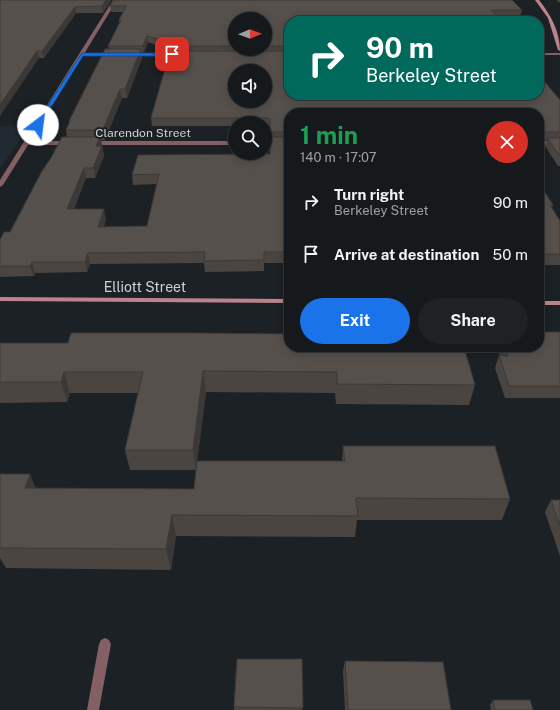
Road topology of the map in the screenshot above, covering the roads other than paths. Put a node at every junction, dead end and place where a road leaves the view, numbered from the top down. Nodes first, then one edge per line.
1 (115, 0) edge
2 (537, 0) edge
3 (560, 50) edge
4 (128, 54) edge
5 (187, 54) edge
6 (544, 54) edge
7 (560, 54) edge
8 (82, 55) junction
9 (120, 55) edge
10 (26, 143) junction
11 (72, 143) edge
12 (88, 143) edge
13 (228, 143) edge
14 (272, 143) edge
15 (284, 143) edge
16 (544, 143) edge
17 (560, 143) edge
18 (0, 185) edge
19 (0, 299) edge
20 (284, 301) edge
21 (544, 303) edge
22 (560, 303) edge
23 (105, 644) dead end
24 (92, 710) edge

1 - 8 street
2 - 3 street
4 - 5 street
6 - 7 street
8 - 9 street
8 - 10 street
10 - 11 street
10 - 18 street
12 - 13 street, Clarendon Street
14 - 15 street
16 - 17 street
19 - 20 street, Elliott Street
21 - 22 street
23 - 24 street

